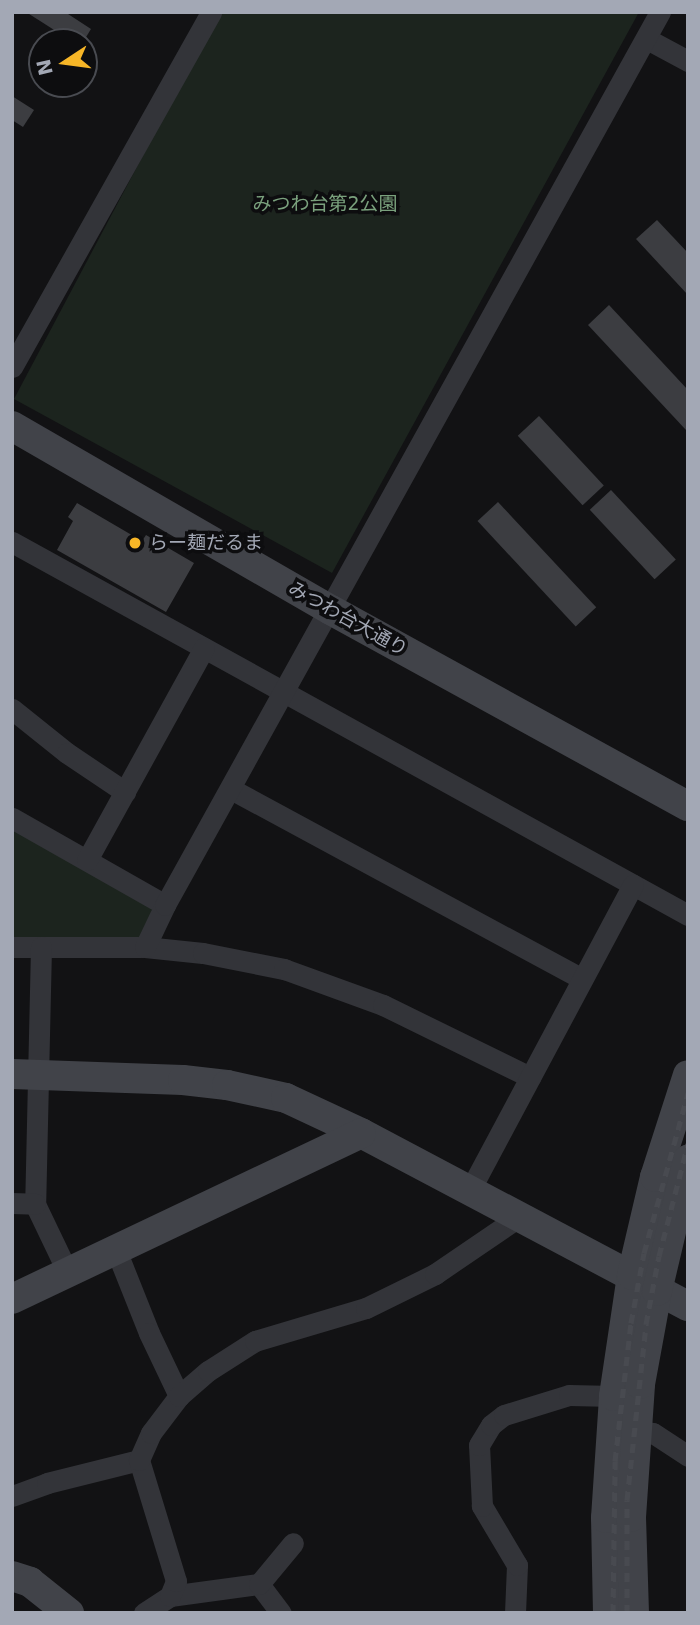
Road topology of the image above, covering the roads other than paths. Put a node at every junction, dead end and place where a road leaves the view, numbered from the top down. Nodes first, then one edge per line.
1 (211, 12) edge
2 (660, 12) edge
3 (647, 39) junction
4 (688, 61) edge
5 (12, 367) edge
6 (12, 425) edge
7 (12, 542) edge
8 (331, 610) junction
9 (204, 648) junction
10 (285, 692) junction
11 (12, 709) edge
12 (231, 789) junction
13 (125, 792) junction
14 (688, 806) edge
15 (12, 818) edge
16 (87, 860) junction
17 (632, 885) junction
18 (166, 905) junction
19 (688, 915) edge
20 (12, 947) edge
21 (41, 947) junction
22 (145, 947) junction
23 (582, 979) junction
24 (26, 1074) edge
25 (688, 1074) edge
26 (530, 1077) junction
27 (361, 1133) junction
28 (688, 1160) edge
29 (470, 1190) junction
30 (12, 1203) edge
31 (35, 1204) junction
32 (520, 1216) junction
33 (116, 1250) junction
34 (68, 1273) junction
35 (632, 1275) junction
36 (657, 1290) junction
37 (12, 1299) edge
38 (688, 1306) edge
39 (179, 1396) junction
40 (614, 1396) junction
41 (637, 1430) junction
42 (688, 1456) edge
43 (139, 1460) junction
44 (12, 1496) edge
45 (293, 1542) dead end
46 (12, 1576) edge
47 (259, 1584) junction
48 (170, 1596) junction
49 (69, 1613) edge
50 (145, 1613) edge
51 (281, 1613) edge
52 (515, 1613) edge
53 (608, 1613) edge
54 (634, 1613) edge

1 - 5 street
2 - 3 street
3 - 4 street
3 - 8 street
6 - 8 street, みつわ台大通り
7 - 9 street
8 - 10 street
8 - 14 street, みつわ台大通り
9 - 10 street
9 - 13 street
10 - 12 street
10 - 17 street
11 - 13 street
12 - 18 street
12 - 23 street
13 - 16 street
15 - 16 street
16 - 18 street
17 - 19 street
17 - 23 street
18 - 22 street
20 - 21 street
21 - 22 street
21 - 24 street
22 - 26 street
23 - 26 street
24 - 27 street
24 - 31 street
25 - 35 street
26 - 29 street
27 - 29 street
27 - 33 street
28 - 36 street
29 - 32 street
30 - 31 street
31 - 34 street
32 - 35 street
32 - 39 street
33 - 34 street
33 - 39 street
34 - 37 street
35 - 36 street
35 - 40 street
36 - 38 street
36 - 41 street
39 - 43 street
40 - 52 street
40 - 53 street
41 - 42 street
41 - 54 street
43 - 44 street
43 - 48 street
45 - 47 street
46 - 49 street
47 - 48 street
47 - 51 street
48 - 50 street

